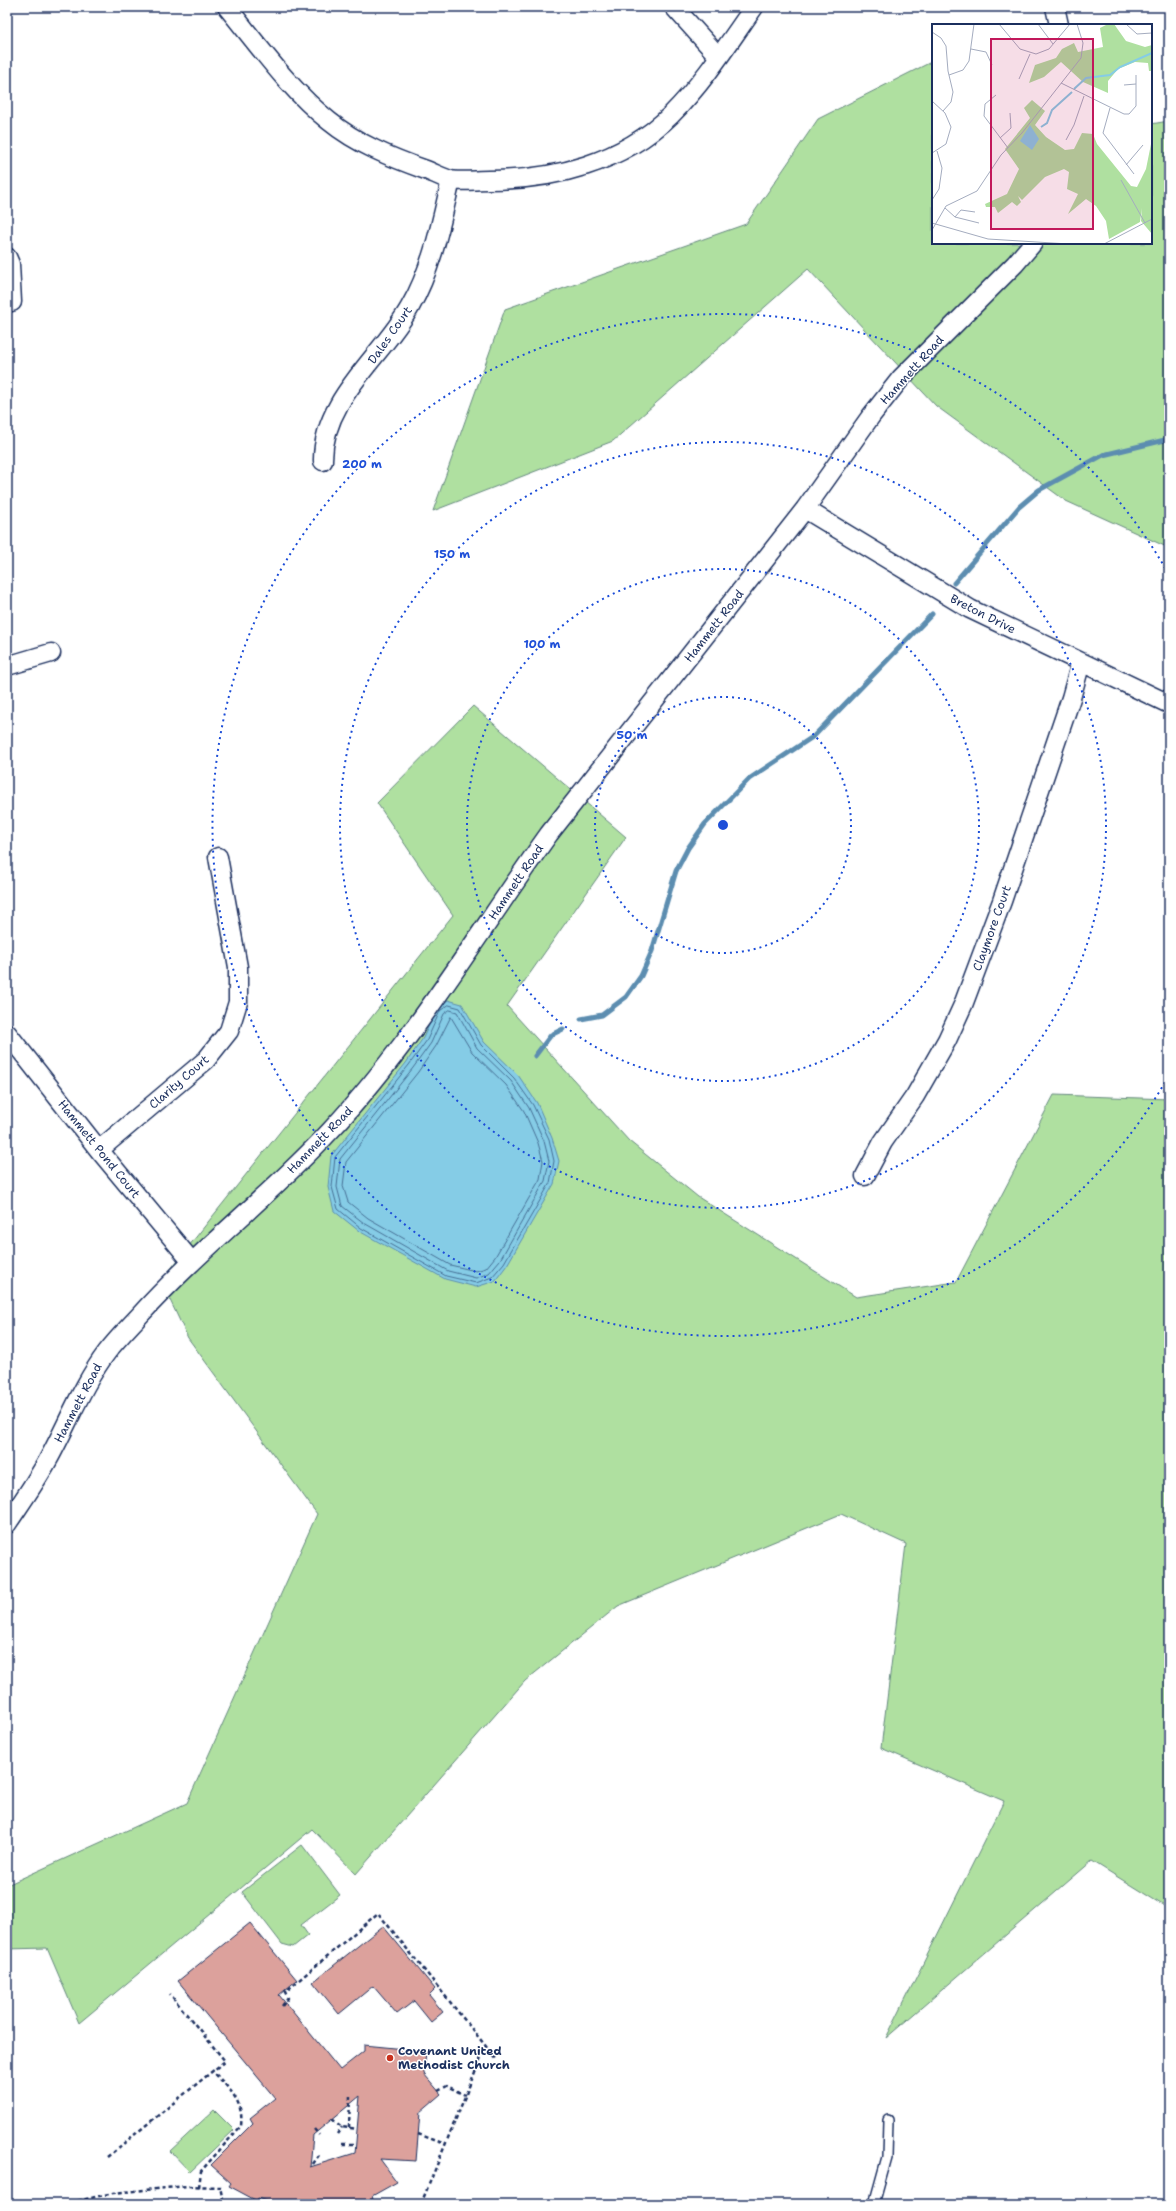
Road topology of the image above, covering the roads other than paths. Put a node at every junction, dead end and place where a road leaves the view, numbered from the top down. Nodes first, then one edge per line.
1 (227, 7) edge
2 (674, 7) edge
3 (754, 7) edge
4 (1055, 7) edge
5 (1058, 24) edge
6 (719, 57) junction
7 (451, 180) junction
8 (1032, 244) edge
9 (7, 257) edge
10 (12, 302) dead end
11 (323, 461) dead end
12 (805, 509) junction
13 (51, 654) dead end
14 (1081, 662) junction
15 (7, 666) edge
16 (1169, 704) edge
17 (218, 857) dead end
18 (7, 1033) edge
19 (99, 1150) junction
20 (865, 1176) dead end
21 (192, 1262) junction
22 (7, 1524) edge
23 (888, 2120) dead end
24 (874, 2204) edge

1 - 7 street
2 - 6 street
3 - 6 street
4 - 5 street
6 - 7 street
7 - 11 street, Dales Court
8 - 12 street, Hammett Road
9 - 10 street
12 - 14 street, Breton Drive
12 - 21 street, Hammett Road
13 - 15 street
14 - 16 street, Breton Drive
14 - 20 street, Claymore Court
17 - 19 street, Clarity Court
18 - 19 street, Hammett Pond Court
19 - 21 street, Hammett Pond Court
21 - 22 street, Hammett Road
23 - 24 lane

